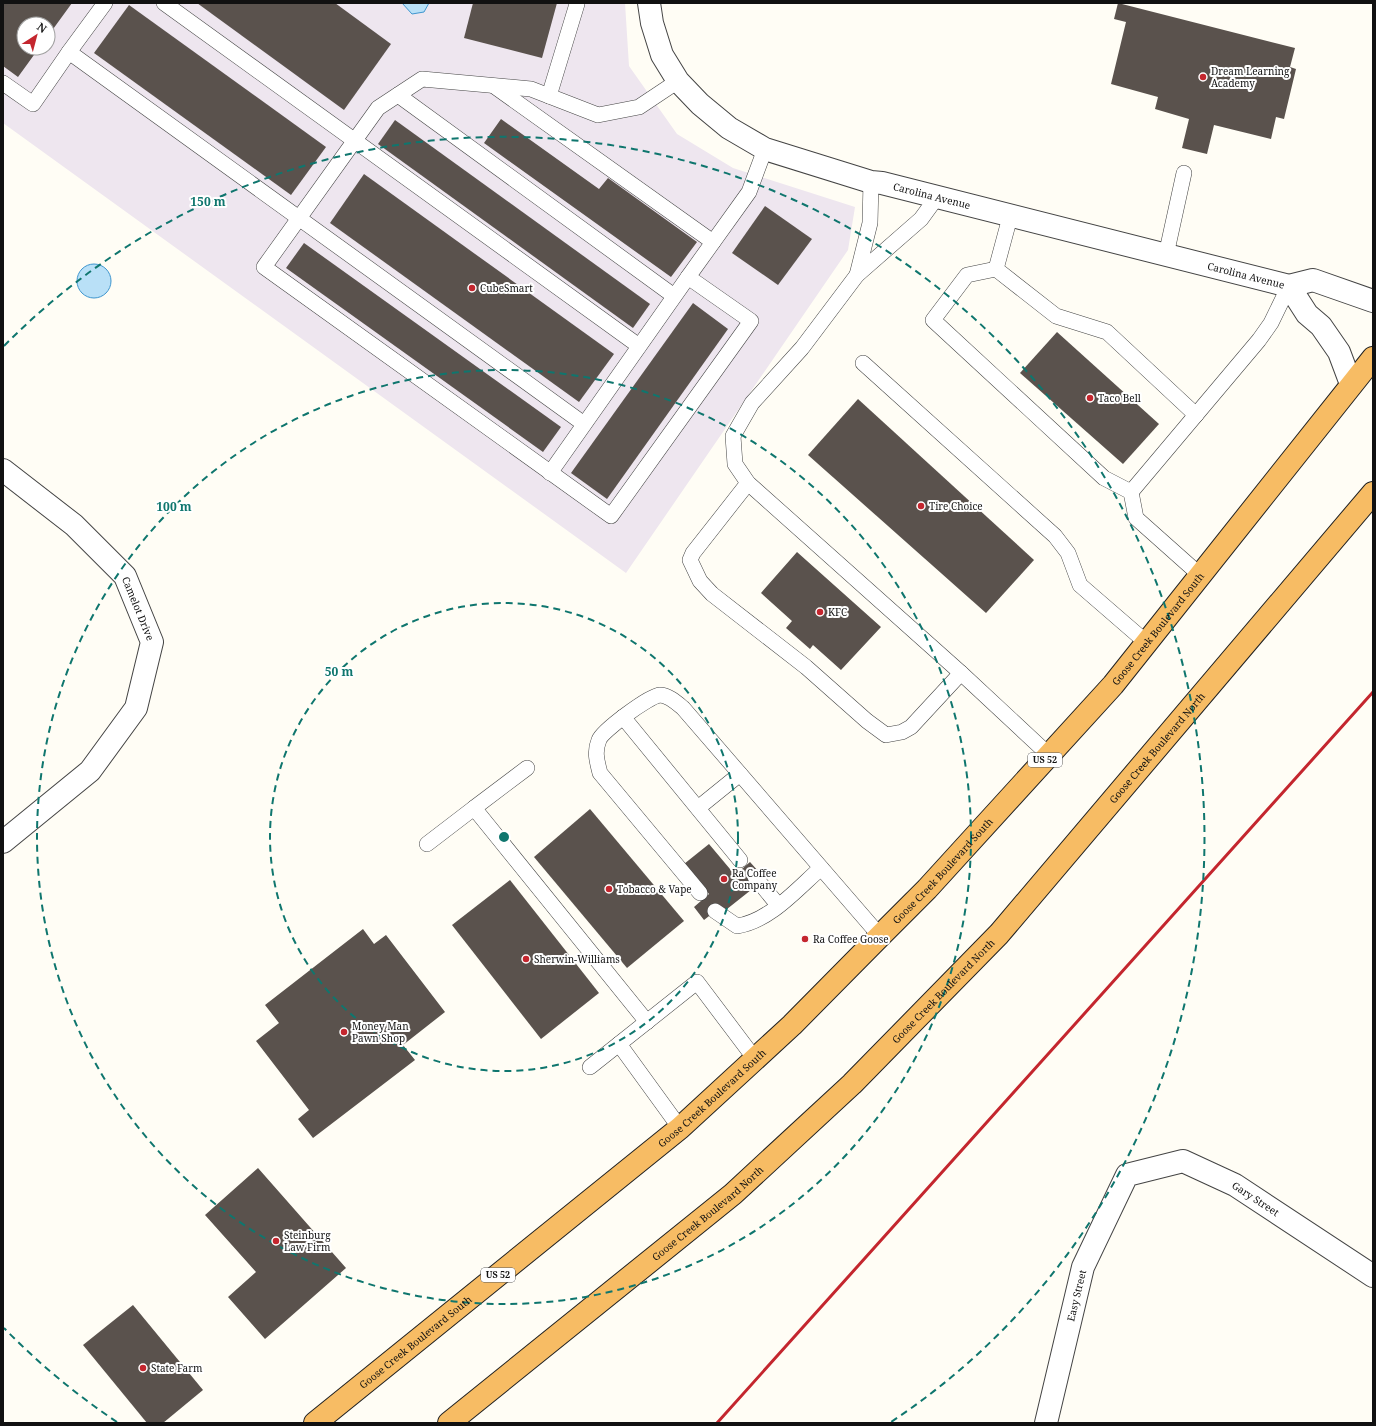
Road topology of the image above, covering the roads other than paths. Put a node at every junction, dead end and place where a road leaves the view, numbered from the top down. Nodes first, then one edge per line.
1 (104, 3) edge
2 (164, 3) edge
3 (649, 3) edge
4 (577, 4) dead end
5 (69, 52) junction
6 (678, 81) junction
7 (3, 82) edge
8 (492, 86) junction
9 (398, 95) junction
10 (549, 96) junction
11 (355, 141) junction
12 (765, 149) junction
13 (1184, 173) dead end
14 (871, 182) junction
15 (937, 197) junction
16 (1010, 217) junction
17 (299, 218) junction
18 (713, 242) junction
19 (1166, 255) junction
20 (996, 269) junction
21 (857, 275) junction
22 (688, 277) junction
23 (1289, 286) junction
24 (674, 296) junction
25 (1373, 301) edge
26 (639, 346) junction
27 (1373, 358) edge
28 (863, 363) dead end
29 (1352, 384) junction
30 (1196, 415) junction
31 (584, 424) junction
32 (3, 470) edge
33 (550, 473) junction
34 (748, 483) junction
35 (1131, 492) junction
36 (1373, 493) edge
37 (1200, 575) junction
38 (1147, 643) junction
39 (961, 674) junction
40 (623, 717) junction
41 (1049, 755) junction
42 (527, 768) dead end
43 (740, 774) junction
44 (474, 808) junction
45 (698, 808) junction
46 (3, 842) edge
47 (427, 844) dead end
48 (740, 860) dead end
49 (821, 868) junction
50 (755, 877) dead end
51 (700, 893) dead end
52 (778, 905) junction
53 (715, 911) dead end
54 (880, 936) junction
55 (647, 1022) junction
56 (619, 1044) junction
57 (755, 1059) junction
58 (590, 1067) dead end
59 (680, 1128) junction
60 (1127, 1175) joint
61 (1373, 1276) edge
62 (315, 1423) edge
63 (449, 1423) edge
64 (1046, 1423) edge

1 - 5 lane
2 - 11 lane
3 - 6 street, Carolina Avenue
4 - 10 lane
5 - 7 lane
5 - 17 lane
6 - 10 lane
6 - 12 street, Carolina Avenue
8 - 9 lane
8 - 10 lane
8 - 18 lane
9 - 11 lane
9 - 24 lane
11 - 17 lane
11 - 26 lane
12 - 14 street, Carolina Avenue
12 - 18 lane
13 - 19 lane
14 - 15 street, Carolina Avenue
14 - 21 lane
15 - 16 street, Carolina Avenue
15 - 21 lane
16 - 19 street, Carolina Avenue
16 - 20 lane
17 - 31 lane
17 - 33 lane
18 - 22 lane
19 - 23 street, Carolina Avenue
20 - 30 lane
20 - 35 lane
21 - 34 lane
22 - 24 lane
22 - 33 lane
23 - 25 street, Carolina Avenue
23 - 29 street, Carolina Avenue
23 - 30 lane
24 - 26 lane
26 - 31 lane
27 - 29 highway, Goose Creek Boulevard South / US 52
28 - 38 lane
29 - 37 highway, Goose Creek Boulevard South / US 52
30 - 35 lane
31 - 33 lane
32 - 46 street, Camelot Drive
34 - 39 lane
34 - 39 lane
35 - 37 lane
36 - 63 highway, Goose Creek Boulevard North
37 - 38 highway, Goose Creek Boulevard South / US 52
38 - 41 highway, Goose Creek Boulevard South / US 52
39 - 41 lane
40 - 43 lane
40 - 45 lane
40 - 51 lane
41 - 54 highway, Goose Creek Boulevard South / US 52
42 - 44 lane
43 - 45 lane
43 - 49 lane
44 - 47 lane
44 - 55 lane
45 - 48 lane
49 - 52 lane
49 - 54 lane
50 - 52 lane
52 - 53 lane
54 - 57 highway, Goose Creek Boulevard South / US 52
55 - 56 lane
55 - 57 lane
56 - 58 lane
56 - 59 lane
57 - 59 highway, Goose Creek Boulevard South / US 52
59 - 62 highway, Goose Creek Boulevard South / US 52
60 - 61 street, Gary Street
60 - 64 street, Easy Street

